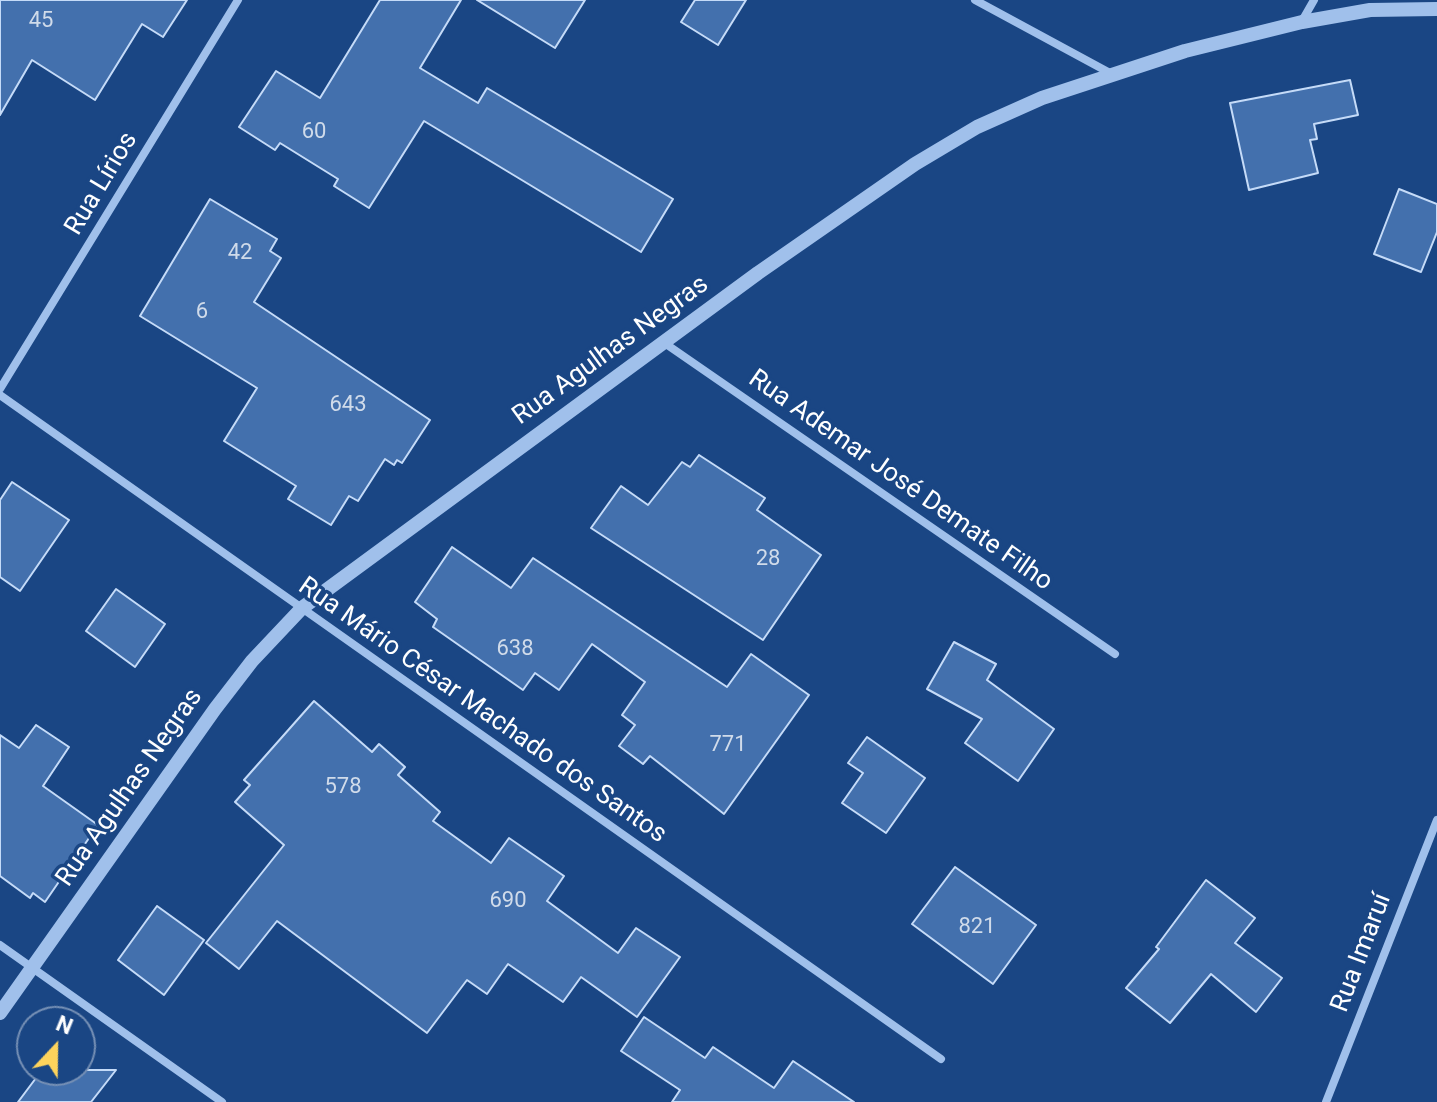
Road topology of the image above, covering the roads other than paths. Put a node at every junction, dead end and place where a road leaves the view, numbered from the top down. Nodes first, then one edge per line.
1 (238, 0) edge
2 (975, 0) edge
3 (1314, 0) edge
4 (1437, 9) edge
5 (1302, 22) junction
6 (1110, 73) junction
7 (663, 342) junction
8 (0, 389) edge
9 (0, 395) edge
10 (302, 608) junction
11 (1115, 654) dead end
12 (1437, 820) edge
13 (0, 945) edge
14 (32, 968) junction
15 (0, 1013) edge
16 (941, 1059) dead end
17 (222, 1102) edge
18 (1326, 1102) edge

1 - 8 street, Rua Lírios
2 - 6 street
3 - 5 street
4 - 5 street, Rua Agulhas Negras
5 - 6 street, Rua Agulhas Negras
6 - 7 street, Rua Agulhas Negras
7 - 10 street, Rua Agulhas Negras
7 - 11 street, Rua Ademar José Demate Filho
9 - 10 street, Rua Mário César Machado dos Santos
10 - 14 street, Rua Agulhas Negras
10 - 16 street, Rua Mário César Machado dos Santos
12 - 18 street, Rua Imaruí
13 - 14 street
14 - 15 street, Rua Agulhas Negras
14 - 17 street

